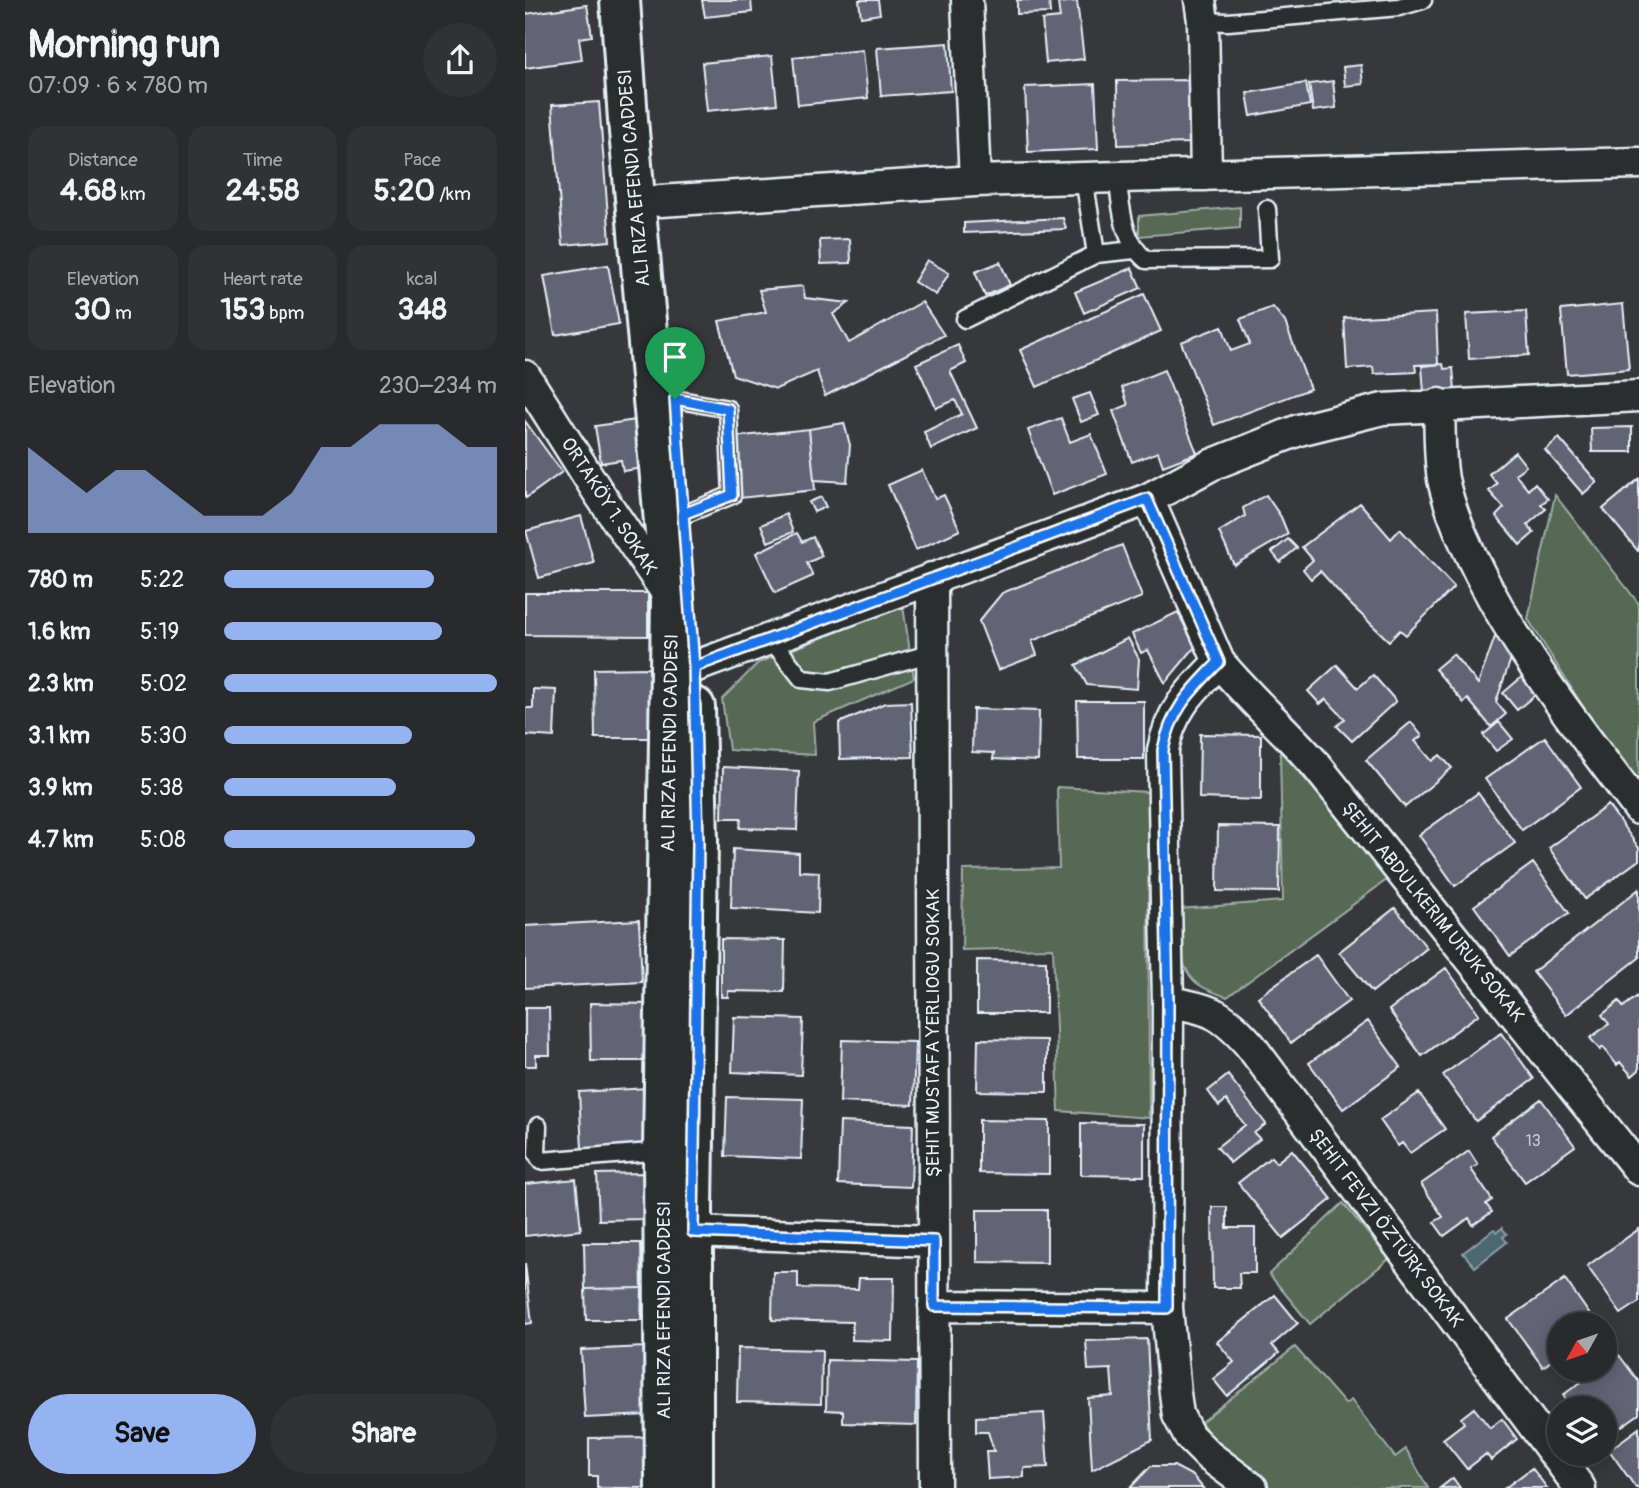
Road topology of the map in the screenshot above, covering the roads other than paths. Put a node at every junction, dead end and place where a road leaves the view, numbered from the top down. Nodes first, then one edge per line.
1 (620, 0) edge
2 (645, 0) edge
3 (967, 0) edge
4 (1423, 0) edge
5 (1201, 10) edge
6 (1639, 163) edge
7 (1206, 175) junction
8 (1117, 177) junction
9 (1084, 178) junction
10 (975, 181) junction
11 (660, 201) junction
12 (1267, 209) dead end
13 (1134, 250) junction
14 (1096, 254) junction
15 (965, 319) dead end
16 (525, 376) edge
17 (1639, 397) edge
18 (675, 399) junction
19 (1439, 404) junction
20 (1147, 499) junction
21 (683, 514) junction
22 (932, 578) junction
23 (671, 600) junction
24 (770, 638) junction
25 (932, 653) junction
26 (1219, 662) junction
27 (694, 667) junction
28 (1639, 809) edge
29 (1168, 1002) junction
30 (538, 1126) dead end
31 (663, 1151) junction
32 (1639, 1170) edge
33 (693, 1232) junction
34 (934, 1241) junction
35 (934, 1306) junction
36 (1167, 1308) junction
37 (665, 1488) edge
38 (693, 1488) edge
39 (935, 1488) edge
40 (1252, 1488) edge
41 (1580, 1488) edge

1 - 23 main road
2 - 11 main road
3 - 10 street
4 - 5 lane
5 - 7 street
6 - 7 street
7 - 8 street
8 - 9 street
8 - 13 lane
9 - 10 street
9 - 14 lane
10 - 11 street
11 - 18 main road
12 - 13 lane
13 - 14 lane
14 - 15 lane
16 - 23 street, ORTAKÖY 1. SOKAK
17 - 19 street
18 - 21 main road
18 - 21 lane
19 - 20 street
19 - 28 street
20 - 22 street
20 - 26 street, ŞEHIT ABDULKERIM URUK SOKAK
21 - 27 main road
22 - 24 street
22 - 25 street, ŞEHIT MUSTAFA YERLIOGU SOKAK
23 - 31 main road
24 - 25 lane
24 - 27 street
25 - 34 street, ŞEHIT MUSTAFA YERLIOGU SOKAK
26 - 29 street
26 - 32 street, ŞEHIT ABDULKERIM URUK SOKAK
27 - 33 main road
29 - 36 street
29 - 41 street, ŞEHIT FEVZI ÖZTÜRK SOKAK
30 - 31 lane
31 - 37 main road
33 - 34 street
33 - 38 main road
34 - 35 street, ŞEHIT MUSTAFA YERLIOGU SOKAK
35 - 36 street
35 - 39 street, ŞEHIT MUSTAFA YERLIOGU SOKAK
36 - 40 street

